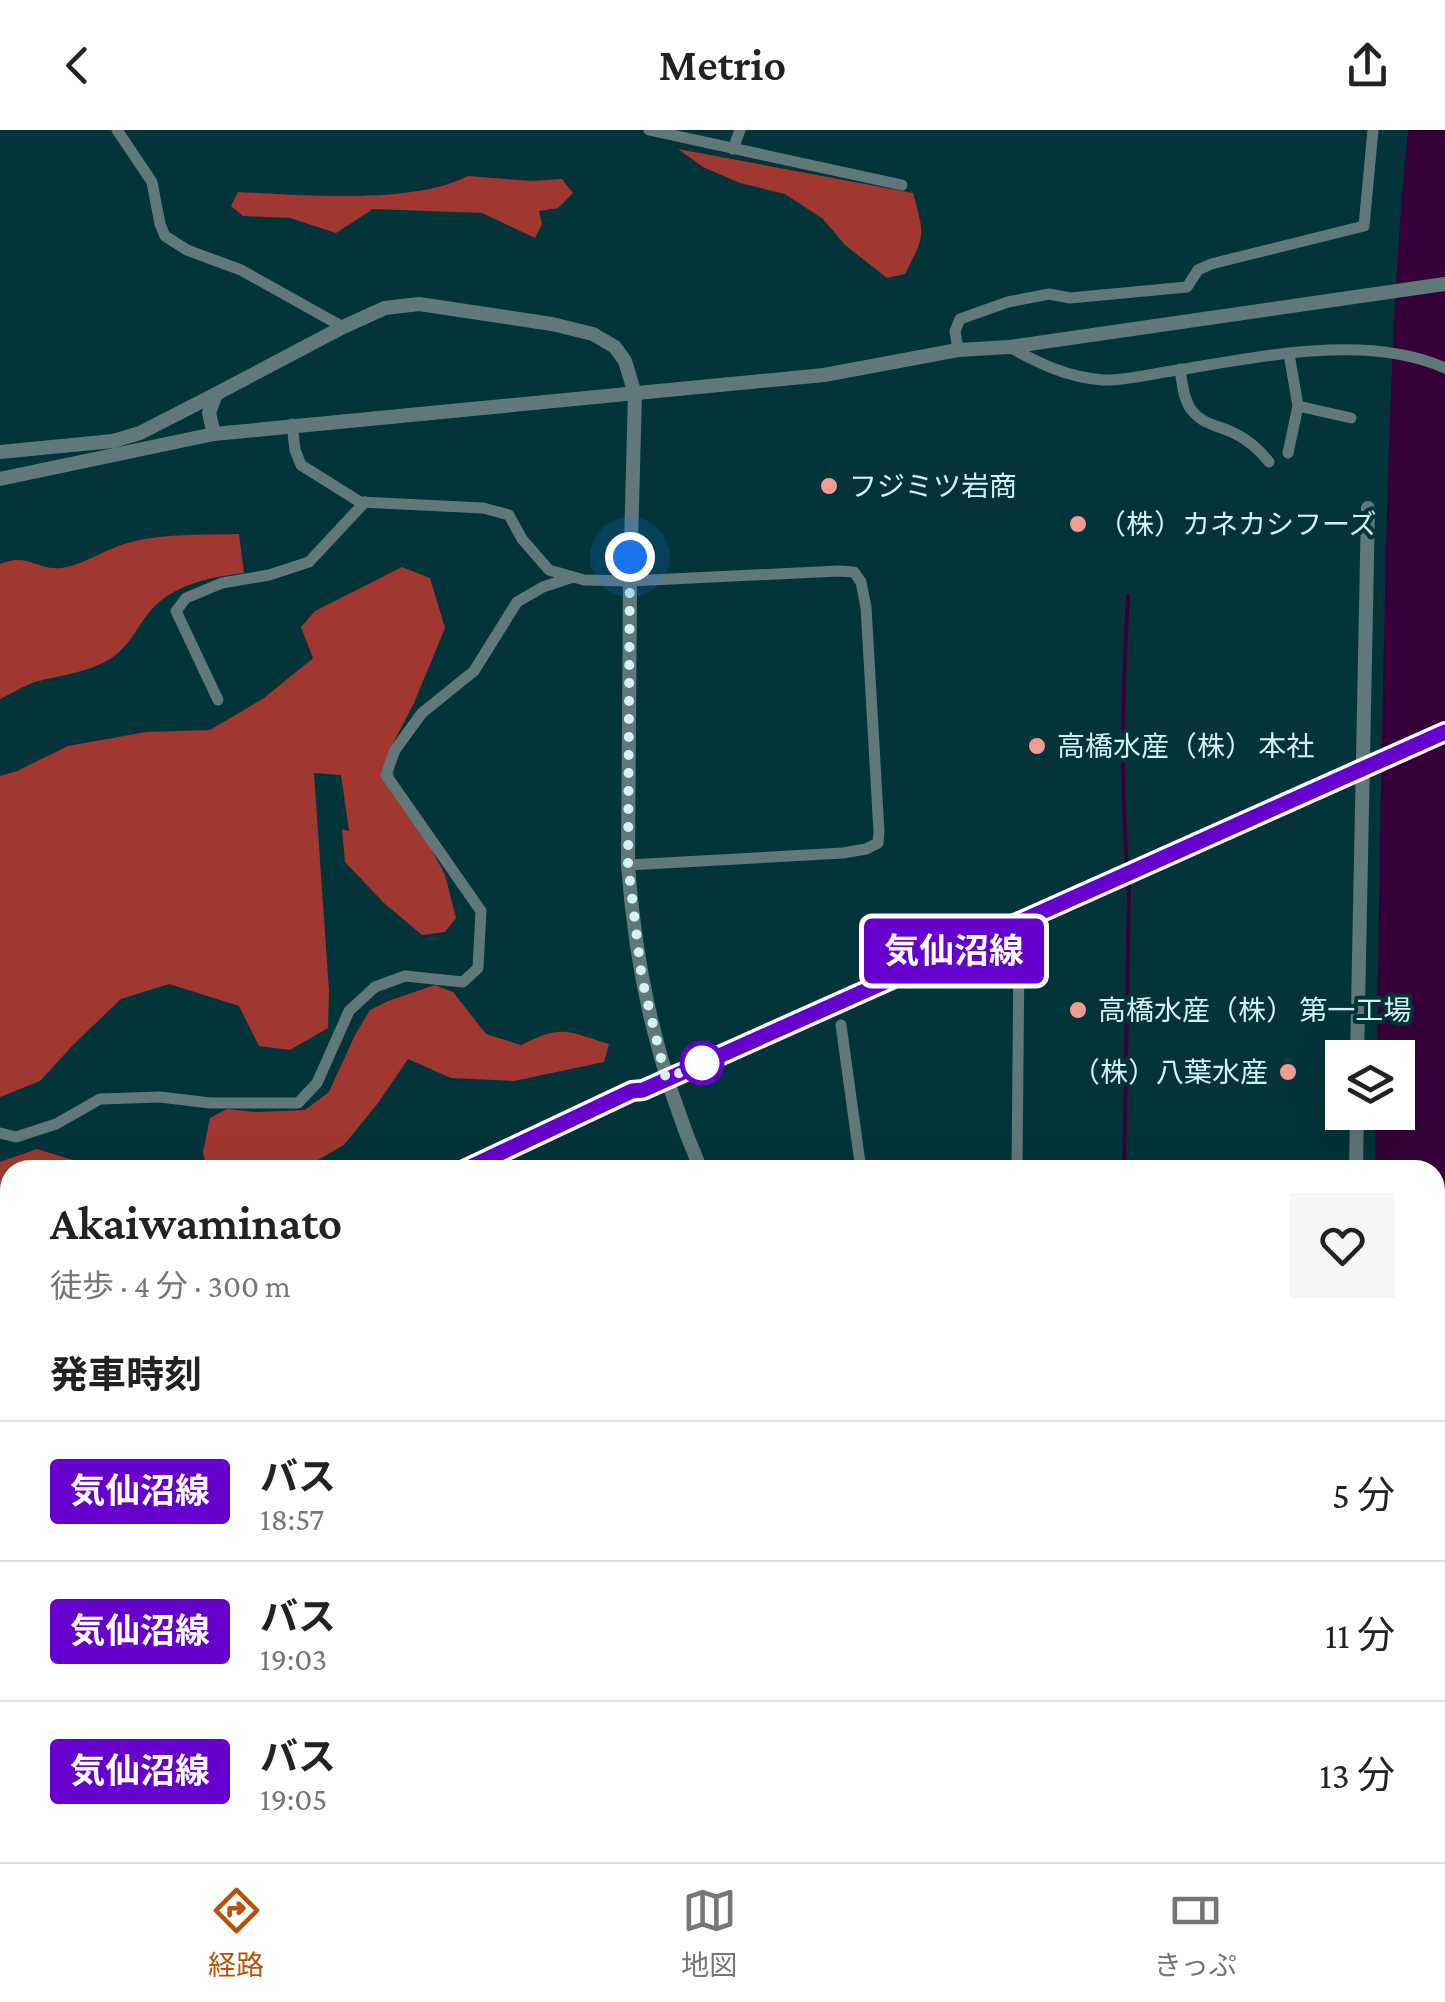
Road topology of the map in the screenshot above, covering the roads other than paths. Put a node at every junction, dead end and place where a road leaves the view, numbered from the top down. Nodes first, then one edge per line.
1 (117, 130) edge
2 (649, 130) edge
3 (740, 130) edge
4 (1373, 130) edge
5 (733, 149) junction
6 (902, 185) dead end
7 (1445, 284) edge
8 (343, 326) junction
9 (1009, 348) junction
10 (958, 350) junction
11 (1289, 354) junction
12 (1445, 368) edge
13 (1180, 369) junction
14 (216, 394) junction
15 (635, 394) junction
16 (1298, 406) junction
17 (1351, 418) dead end
18 (292, 424) junction
19 (214, 434) junction
20 (0, 452) edge
21 (1288, 453) dead end
22 (1269, 462) dead end
23 (0, 479) edge
24 (366, 502) junction
25 (1368, 508) dead end
26 (573, 577) junction
27 (630, 581) junction
28 (218, 700) dead end
29 (628, 865) junction
30 (1020, 950) dead end
31 (841, 1025) dead end
32 (1358, 1040) edge
33 (1357, 1130) edge
34 (0, 1133) edge
35 (697, 1160) edge
36 (860, 1160) edge
37 (1017, 1160) edge
38 (1356, 1160) edge

1 - 8 street
2 - 5 street
3 - 5 street
4 - 10 street
5 - 6 street
7 - 9 street
8 - 14 street
8 - 15 street
9 - 10 street
9 - 13 street
10 - 15 street
11 - 12 street
11 - 13 street
11 - 16 street
13 - 22 street
14 - 19 street
14 - 20 street
15 - 18 street
15 - 27 street
16 - 17 street
16 - 21 street
18 - 19 street
18 - 24 street
19 - 23 street
24 - 26 street
24 - 28 street
25 - 32 street
26 - 27 street
26 - 34 street
27 - 29 street
27 - 29 street
29 - 35 street
30 - 37 street
31 - 36 street
33 - 38 street

